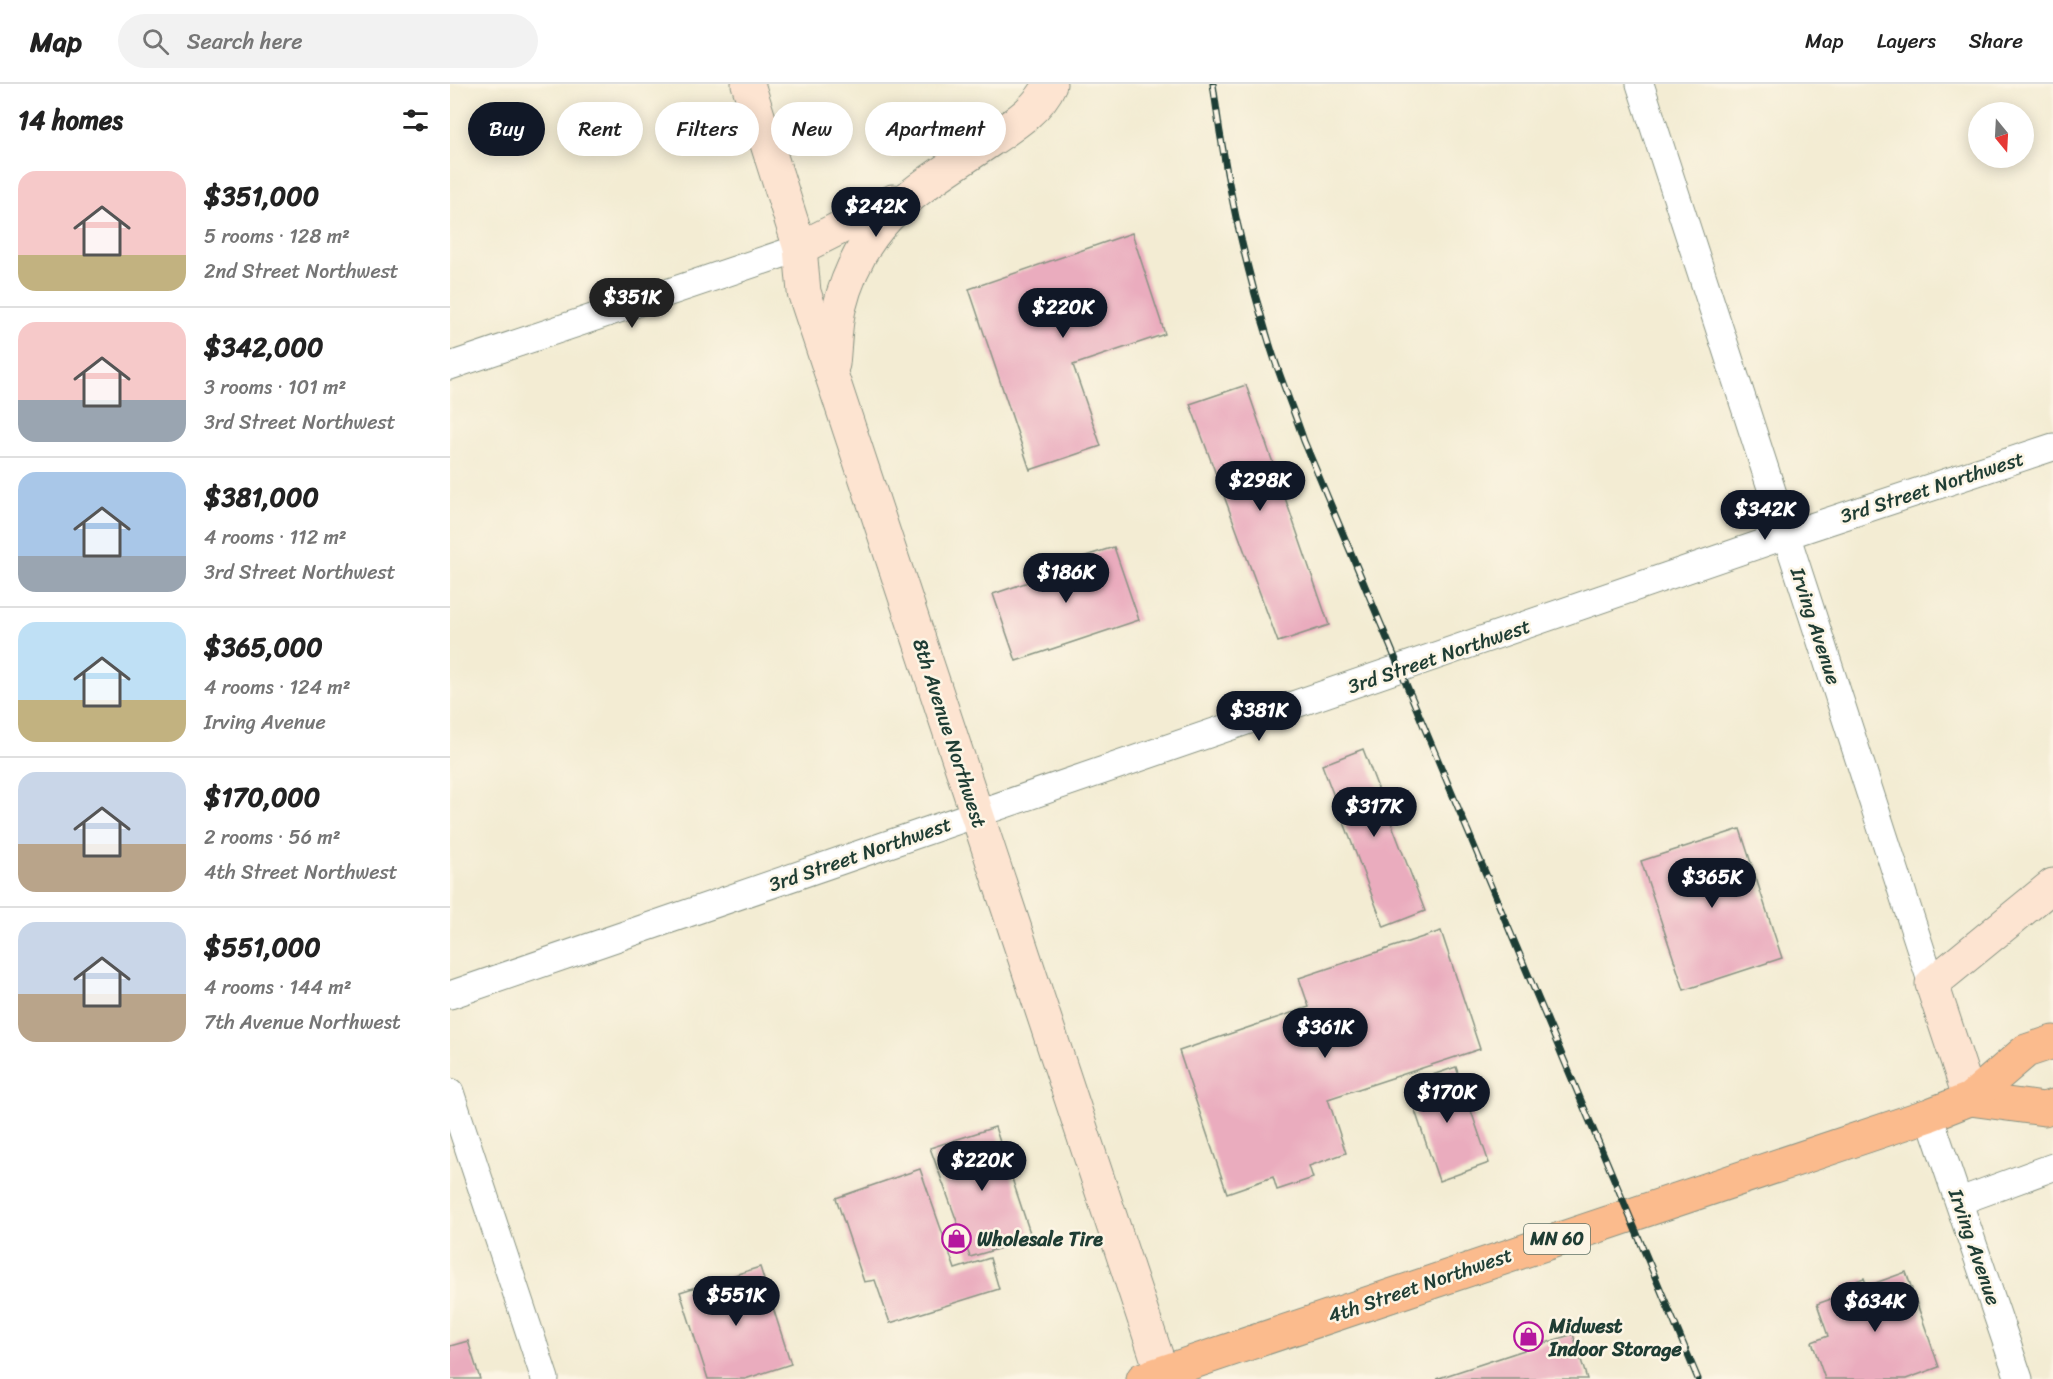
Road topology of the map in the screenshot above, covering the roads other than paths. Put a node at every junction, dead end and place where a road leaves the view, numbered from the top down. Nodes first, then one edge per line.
1 (747, 84) edge
2 (1050, 84) edge
3 (1640, 84) edge
4 (930, 182) junction
5 (800, 248) junction
6 (450, 366) edge
7 (832, 373) junction
8 (2053, 447) edge
9 (1787, 536) junction
10 (976, 814) junction
11 (2053, 885) edge
12 (1932, 984) junction
13 (450, 995) edge
14 (2053, 1042) edge
15 (450, 1092) edge
16 (1970, 1099) junction
17 (2053, 1106) edge
18 (1929, 1114) junction
19 (2053, 1167) edge
20 (1959, 1201) junction
21 (1156, 1377) edge
22 (545, 1379) edge
23 (2019, 1379) edge

1 - 5 street, 8th Avenue Northwest
2 - 4 street
3 - 9 street, Irving Avenue
4 - 5 street
4 - 7 street
5 - 6 street
5 - 7 street, 8th Avenue Northwest
7 - 10 street, 8th Avenue Northwest
8 - 9 street, 3rd Street Northwest
9 - 10 street, 3rd Street Northwest
9 - 12 street, Irving Avenue
10 - 13 street, 3rd Street Northwest
10 - 21 street, 8th Avenue Northwest
11 - 12 street
12 - 16 street, Irving Avenue
14 - 16 main road, MN 60
15 - 22 street
16 - 17 main road, MN 60
16 - 18 main road, 4th Street Northwest / MN 60
18 - 20 street, Irving Avenue
18 - 21 main road, 4th Street Northwest / MN 60
19 - 20 street
20 - 23 street, Irving Avenue

